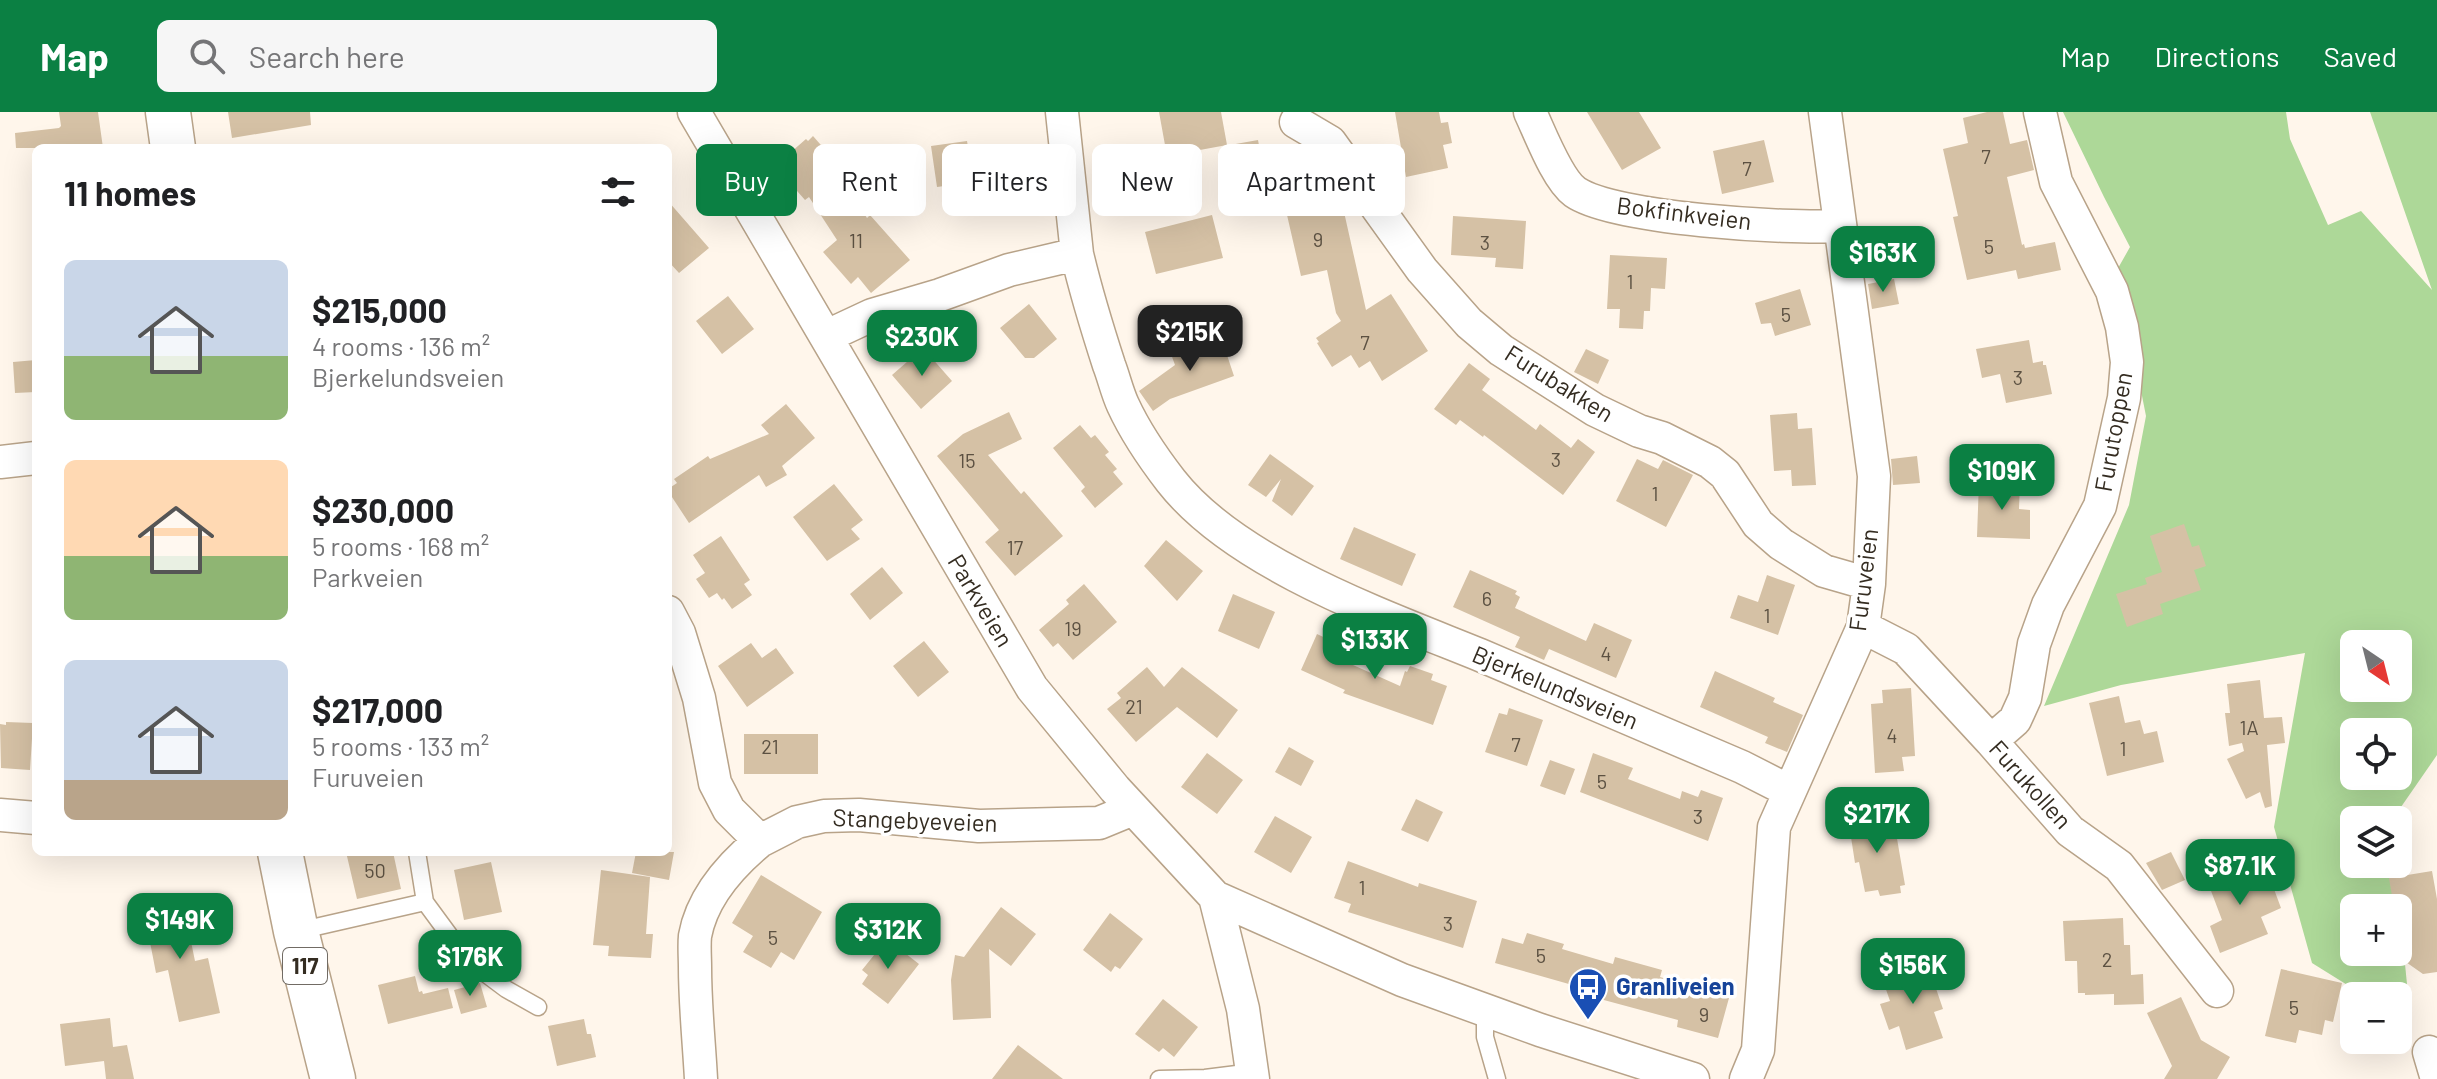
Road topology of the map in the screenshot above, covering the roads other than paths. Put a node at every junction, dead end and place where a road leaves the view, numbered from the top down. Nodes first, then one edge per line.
1 (168, 112) edge
2 (694, 112) edge
3 (1062, 112) edge
4 (1530, 112) edge
5 (1825, 112) edge
6 (2040, 112) edge
7 (1296, 122) dead end
8 (172, 144) edge
9 (1840, 226) junction
10 (1077, 254) junction
11 (827, 336) junction
12 (32, 458) edge
13 (0, 462) edge
14 (1869, 584) junction
15 (672, 620) edge
16 (1863, 627) junction
17 (1991, 741) junction
18 (1789, 791) junction
19 (1133, 809) junction
20 (0, 815) edge
21 (32, 818) edge
22 (760, 841) junction
23 (281, 856) edge
24 (418, 856) edge
25 (1215, 897) junction
26 (425, 902) junction
27 (296, 931) junction
28 (2217, 991) dead end
29 (538, 1007) dead end
30 (1485, 1010) junction
31 (1253, 1076) edge
32 (333, 1079) edge
33 (701, 1079) edge
34 (1159, 1079) edge
35 (1497, 1079) edge
36 (1693, 1079) edge
37 (1746, 1079) edge

1 - 8 main road
2 - 11 street, Parkveien
3 - 10 street, Bjerkelundsveien
4 - 9 street, Bokfinkveien
5 - 9 street, Furuveien
6 - 17 street, Furutoppen
7 - 14 street, Furubakken
9 - 14 street, Furuveien
10 - 11 street
10 - 18 street, Bjerkelundsveien
11 - 19 street, Parkveien
12 - 13 street
14 - 16 street, Furuveien
15 - 22 street
16 - 17 street, Furukollen
16 - 18 street, Furuveien
17 - 28 street, Furukollen
18 - 37 street, Furuveien
19 - 22 street, Stangebyeveien
19 - 25 street, Parkveien
20 - 21 street
22 - 33 street, Stangebyeveien
23 - 27 main road, 117
24 - 26 lane
25 - 30 street
25 - 31 street, Parkveien
26 - 27 lane
26 - 29 lane
27 - 32 main road, 117
30 - 35 lane
30 - 36 street
31 - 34 lane

